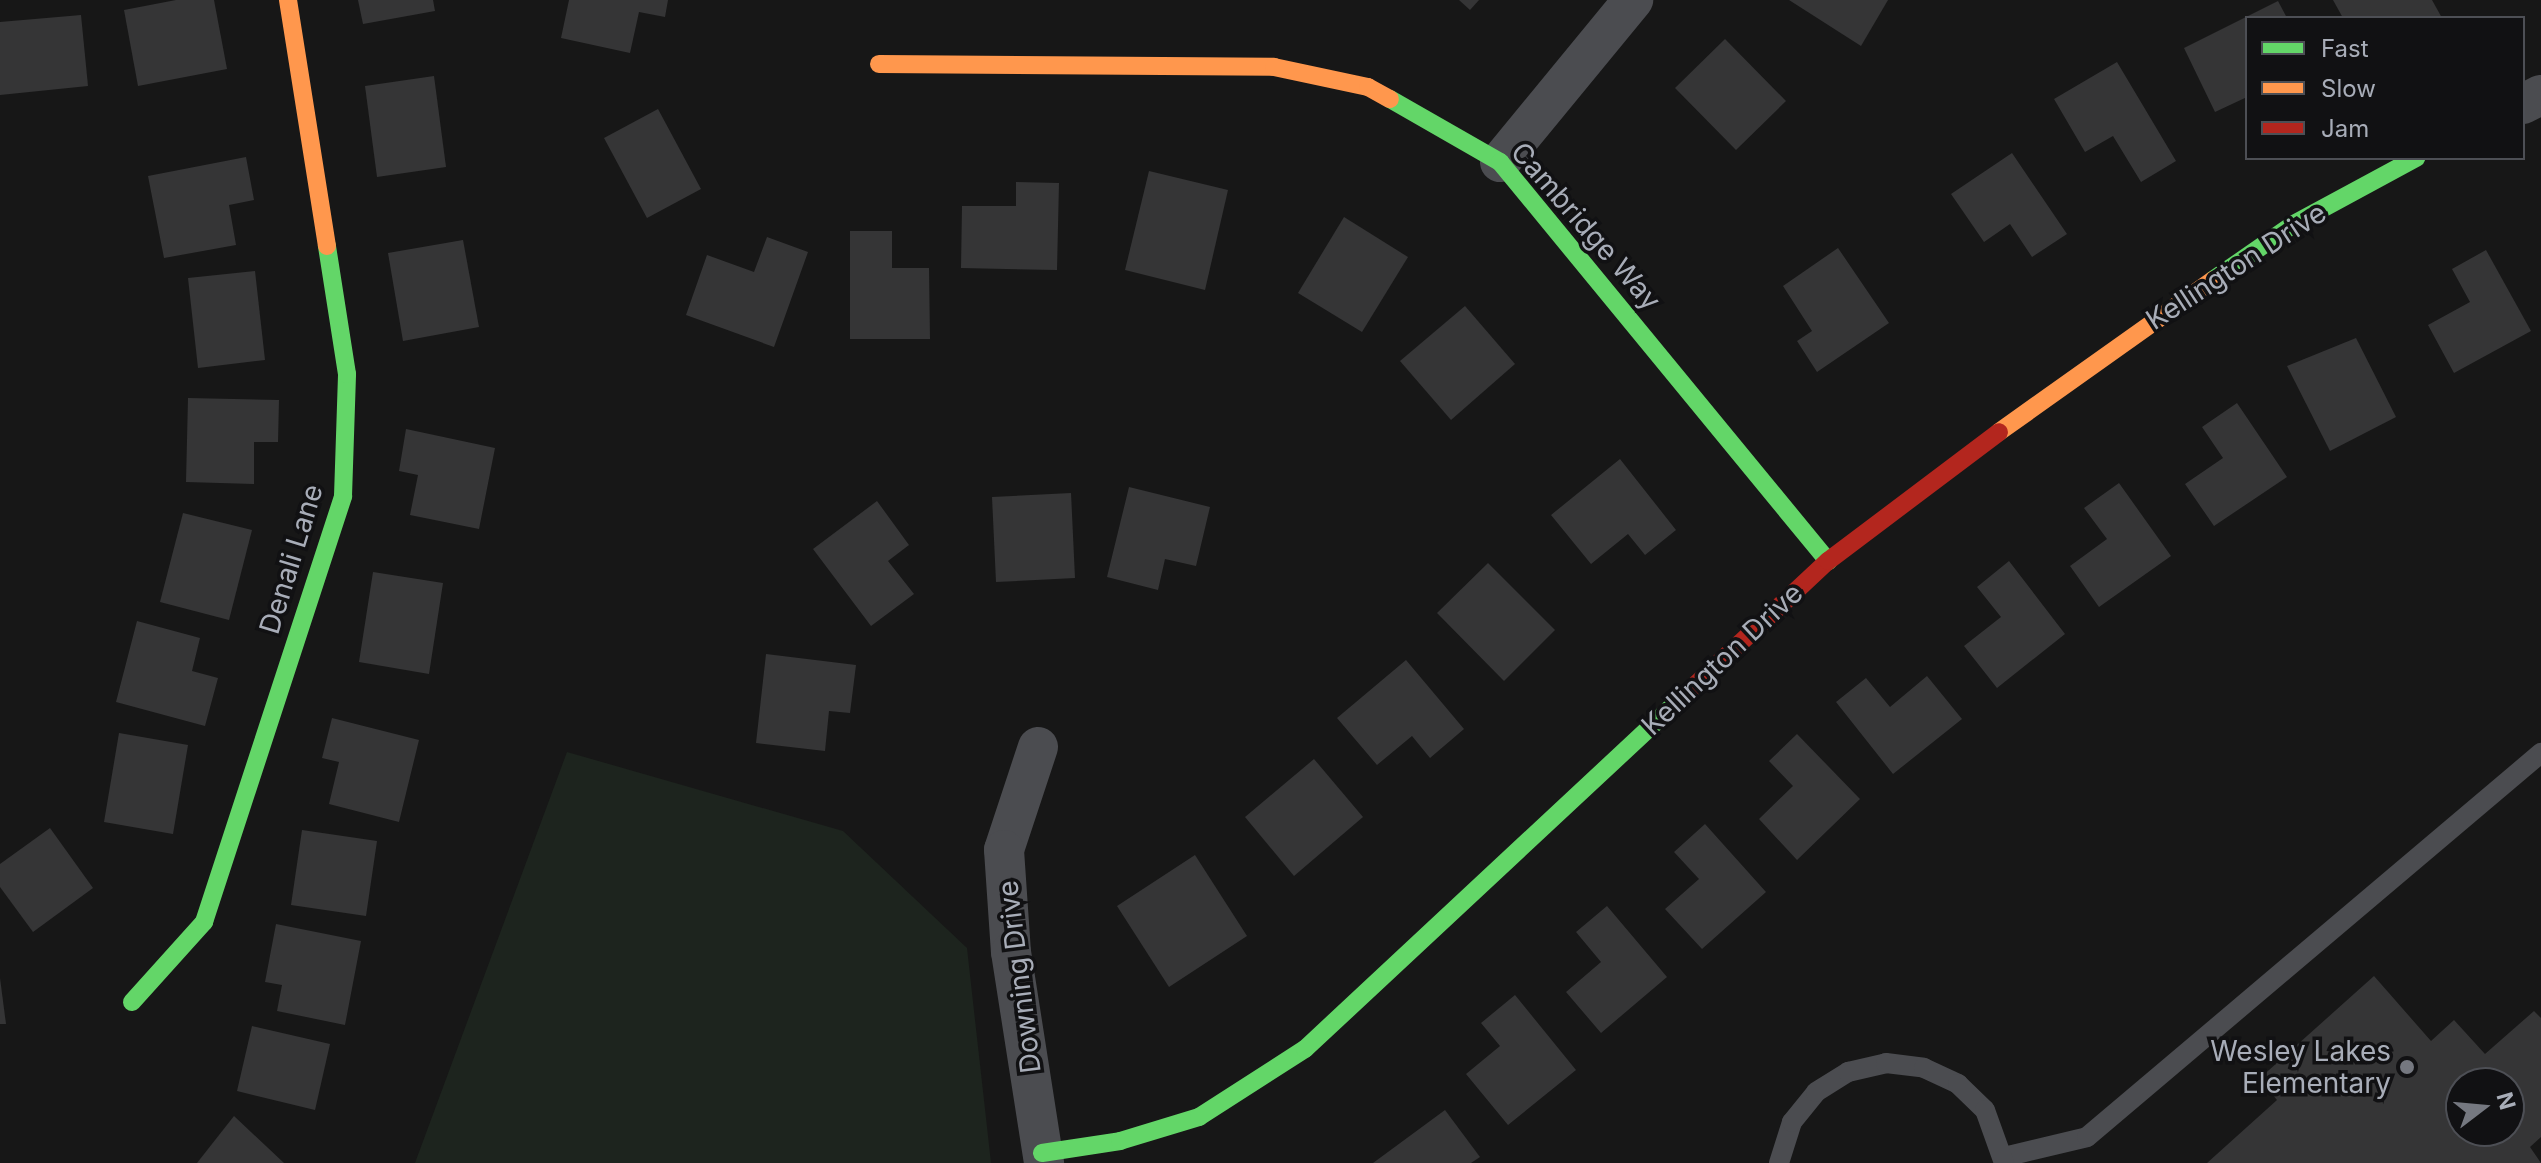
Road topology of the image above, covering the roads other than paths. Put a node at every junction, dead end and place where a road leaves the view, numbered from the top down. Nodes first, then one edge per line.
1 (288, 0) edge
2 (1633, 0) edge
3 (879, 64) dead end
4 (2412, 160) edge
5 (1500, 162) junction
6 (1828, 561) junction
7 (1038, 747) dead end
8 (2541, 753) edge
9 (132, 1002) dead end
10 (1043, 1158) edge
11 (2004, 1160) edge
12 (1779, 1163) edge

1 - 9 street, Denali Lane
2 - 5 street
3 - 5 street, Cambridge Way
4 - 6 street, Kellington Drive
5 - 6 street, Cambridge Way
6 - 10 street, Kellington Drive
7 - 10 street, Downing Drive
8 - 11 lane
11 - 12 lane

